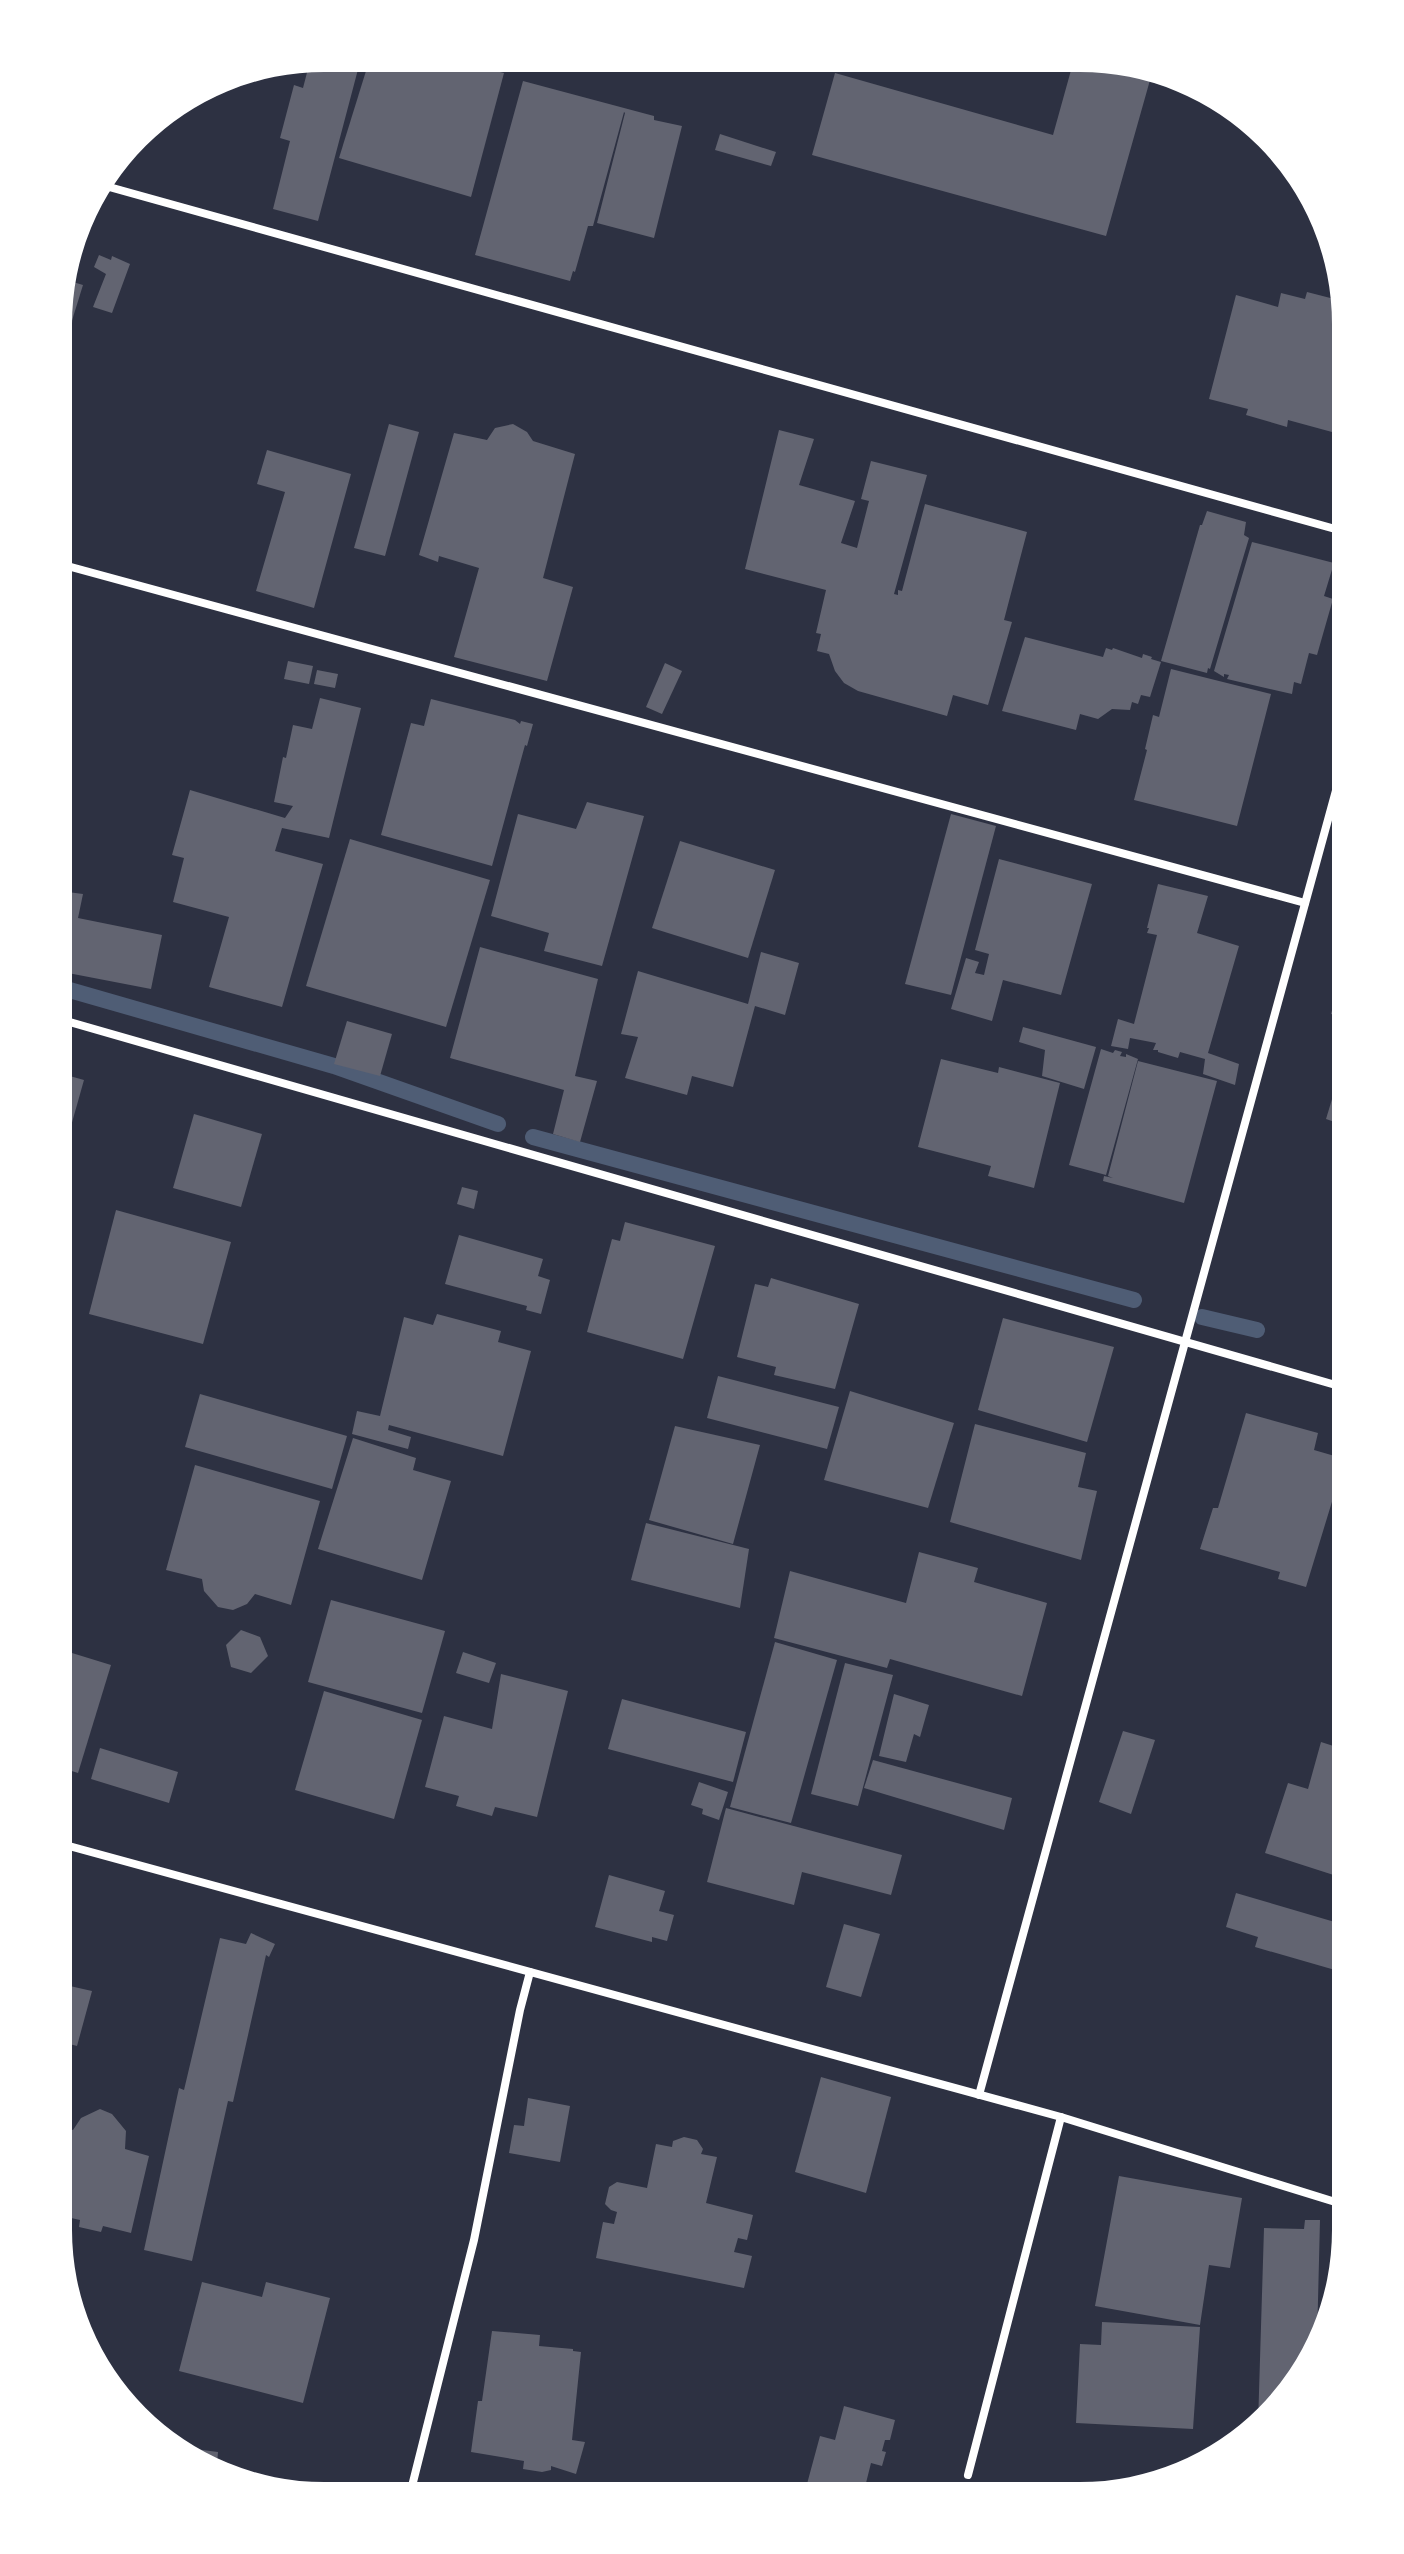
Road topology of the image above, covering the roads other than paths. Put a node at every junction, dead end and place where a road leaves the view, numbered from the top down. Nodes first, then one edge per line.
1 (112, 188) edge
2 (1332, 528) edge
3 (72, 567) edge
4 (1332, 806) edge
5 (1305, 903) junction
6 (72, 1023) edge
7 (1184, 1342) junction
8 (1331, 1384) edge
9 (72, 1847) edge
10 (530, 1972) junction
11 (979, 2095) junction
12 (1061, 2117) junction
13 (1331, 2201) edge
14 (968, 2475) dead end
15 (413, 2482) edge

1 - 2 street
3 - 5 street
4 - 5 street
5 - 7 street
6 - 7 street
7 - 8 street
7 - 11 street
9 - 10 street
10 - 11 street
10 - 15 street
11 - 12 street
12 - 13 street
12 - 14 street

